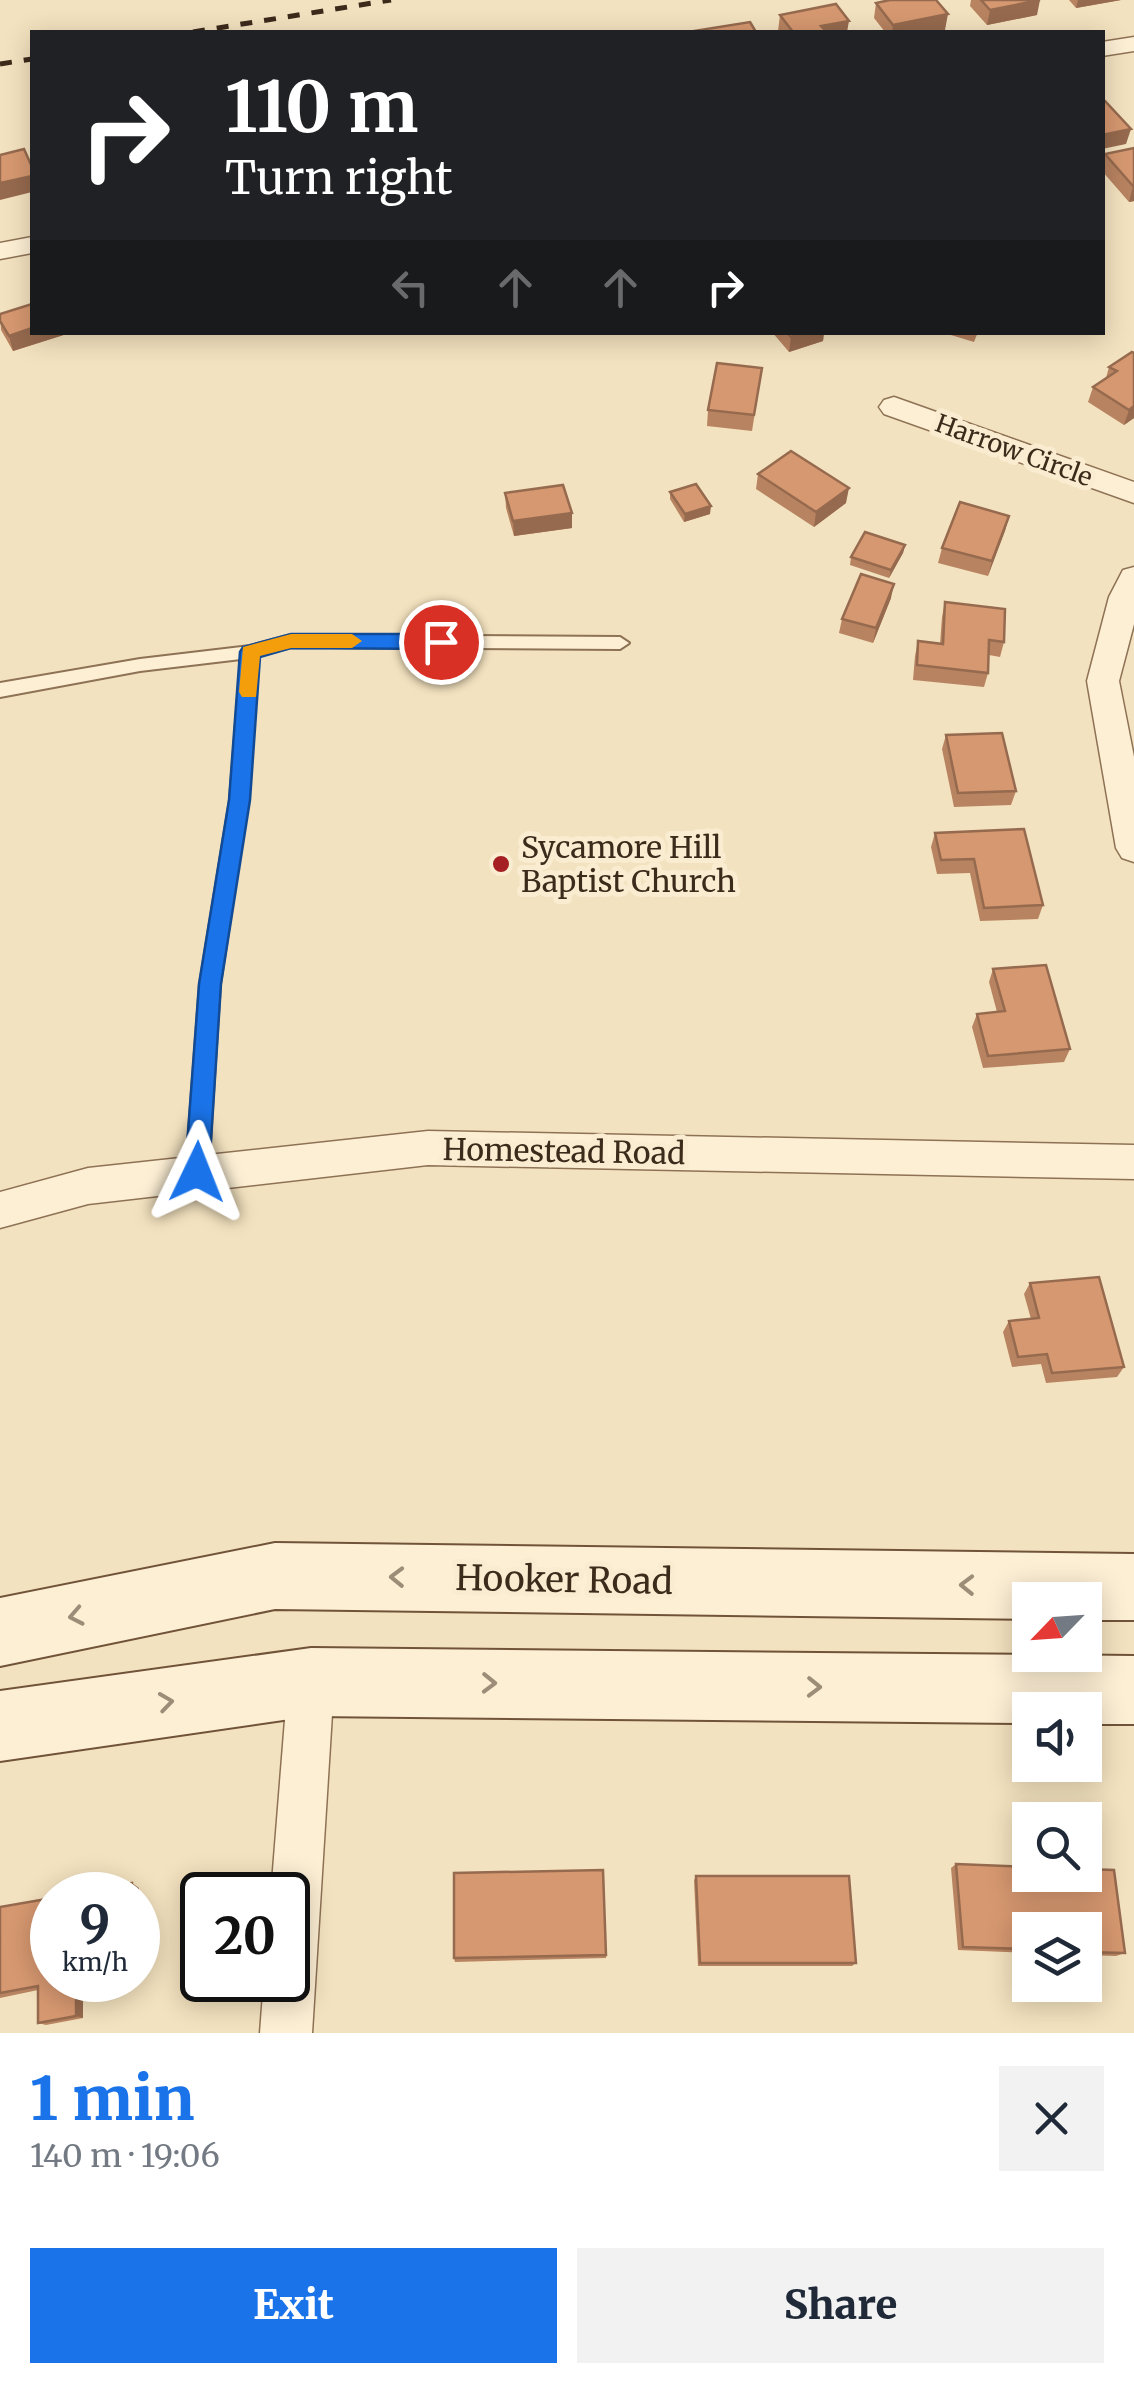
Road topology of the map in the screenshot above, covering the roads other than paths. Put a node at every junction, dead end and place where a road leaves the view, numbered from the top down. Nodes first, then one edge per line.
1 (1133, 45) edge
2 (1105, 49) edge
3 (30, 245) edge
4 (0, 251) edge
5 (894, 407) dead end
6 (1134, 492) edge
7 (1134, 578) edge
8 (620, 643) dead end
9 (250, 652) junction
10 (0, 690) edge
11 (1134, 848) edge
12 (1134, 1162) edge
13 (197, 1172) junction
14 (0, 1210) edge
15 (1134, 1587) edge
16 (0, 1632) edge
17 (311, 1682) junction
18 (1134, 1690) edge
19 (0, 1726) edge
20 (286, 2033) edge

1 - 2 street
3 - 4 street
5 - 6 street, Harrow Circle
7 - 11 street
8 - 9 lane
9 - 10 lane
9 - 13 lane
12 - 13 street, Homestead Road
13 - 14 street, Homestead Road
15 -> 16 main road, Hooker Road
17 -> 18 main road
19 -> 17 main road
17 - 20 street

